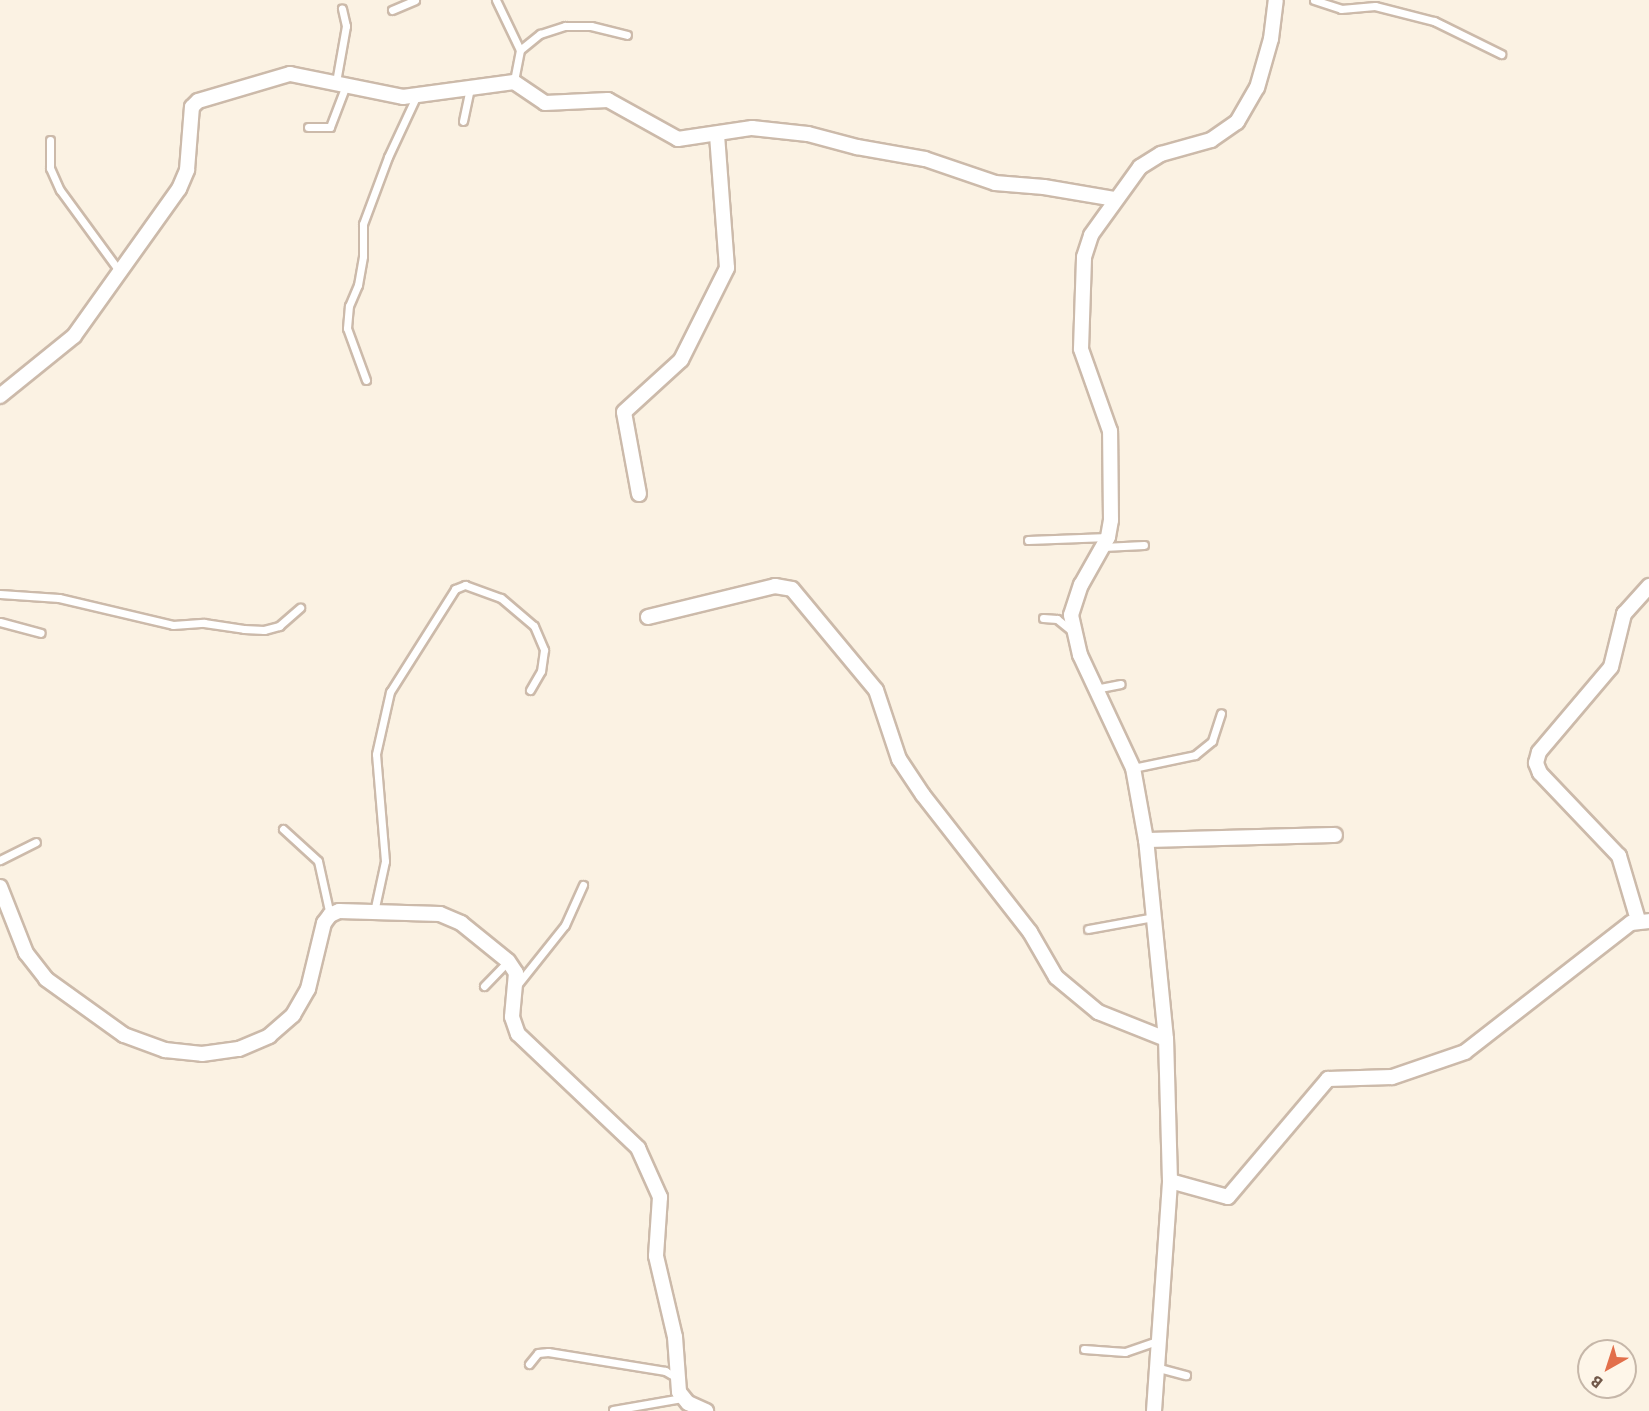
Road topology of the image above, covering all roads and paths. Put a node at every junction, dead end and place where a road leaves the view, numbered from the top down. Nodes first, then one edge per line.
1 (415, 0) edge
2 (496, 0) edge
3 (1276, 0) edge
4 (1314, 0) edge
5 (342, 8) dead end
6 (392, 10) dead end
7 (627, 34) dead end
8 (520, 50) junction
9 (1501, 54) dead end
10 (514, 82) junction
11 (341, 84) junction
12 (470, 87) junction
13 (416, 97) junction
14 (463, 121) dead end
15 (308, 127) dead end
16 (717, 135) junction
17 (50, 140) dead end
18 (1114, 199) junction
19 (120, 272) junction
20 (366, 380) dead end
21 (0, 396) edge
22 (639, 494) dead end
23 (1028, 540) dead end
24 (1106, 542) junction
25 (1144, 544) dead end
26 (1649, 586) edge
27 (0, 594) edge
28 (300, 608) dead end
29 (648, 617) dead end
30 (1043, 618) dead end
31 (0, 622) edge
32 (41, 633) dead end
33 (1073, 633) junction
34 (1121, 684) dead end
35 (1095, 689) junction
36 (530, 690) dead end
37 (1221, 713) dead end
38 (1133, 768) junction
39 (283, 829) dead end
40 (1335, 835) dead end
41 (1146, 840) junction
42 (36, 842) dead end
43 (0, 860) edge
44 (583, 885) dead end
45 (0, 887) edge
46 (374, 912) junction
47 (330, 915) junction
48 (1154, 917) junction
49 (1643, 920) edge
50 (1088, 929) dead end
51 (508, 961) junction
52 (518, 984) junction
53 (484, 986) dead end
54 (1166, 1039) junction
55 (1170, 1181) junction
56 (1161, 1340) junction
57 (1084, 1349) dead end
58 (529, 1364) dead end
59 (1159, 1368) junction
60 (1186, 1375) dead end
61 (677, 1378) junction
62 (682, 1398) junction
63 (613, 1410) edge
64 (706, 1411) edge
65 (1154, 1411) edge

1 - 6 lane
2 - 8 lane
3 - 18 street
4 - 9 lane
5 - 11 lane
7 - 8 lane
8 - 10 lane
10 - 12 street
10 - 16 street
11 - 13 street
11 - 15 lane
11 - 19 street
12 - 13 street
12 - 14 lane
13 - 20 lane
16 - 18 street
16 - 22 street
17 - 19 lane
18 - 24 street
19 - 21 street
23 - 24 lane
24 - 25 lane
24 - 33 street
26 - 49 street
27 - 28 lane
29 - 54 street
30 - 33 lane
31 - 32 lane
33 - 35 street
34 - 35 lane
35 - 38 street
36 - 46 lane
37 - 38 lane
38 - 41 street
39 - 47 lane
40 - 41 street
41 - 48 street
42 - 43 lane
44 - 52 lane
45 - 47 street
46 - 47 street
46 - 51 street
48 - 50 lane
48 - 54 street
49 - 55 street
51 - 52 street
51 - 53 lane
52 - 61 street
54 - 55 street
55 - 56 street
56 - 57 lane
56 - 59 street
58 - 61 lane
59 - 60 lane
59 - 65 street
61 - 62 street
62 - 63 lane
62 - 64 street

